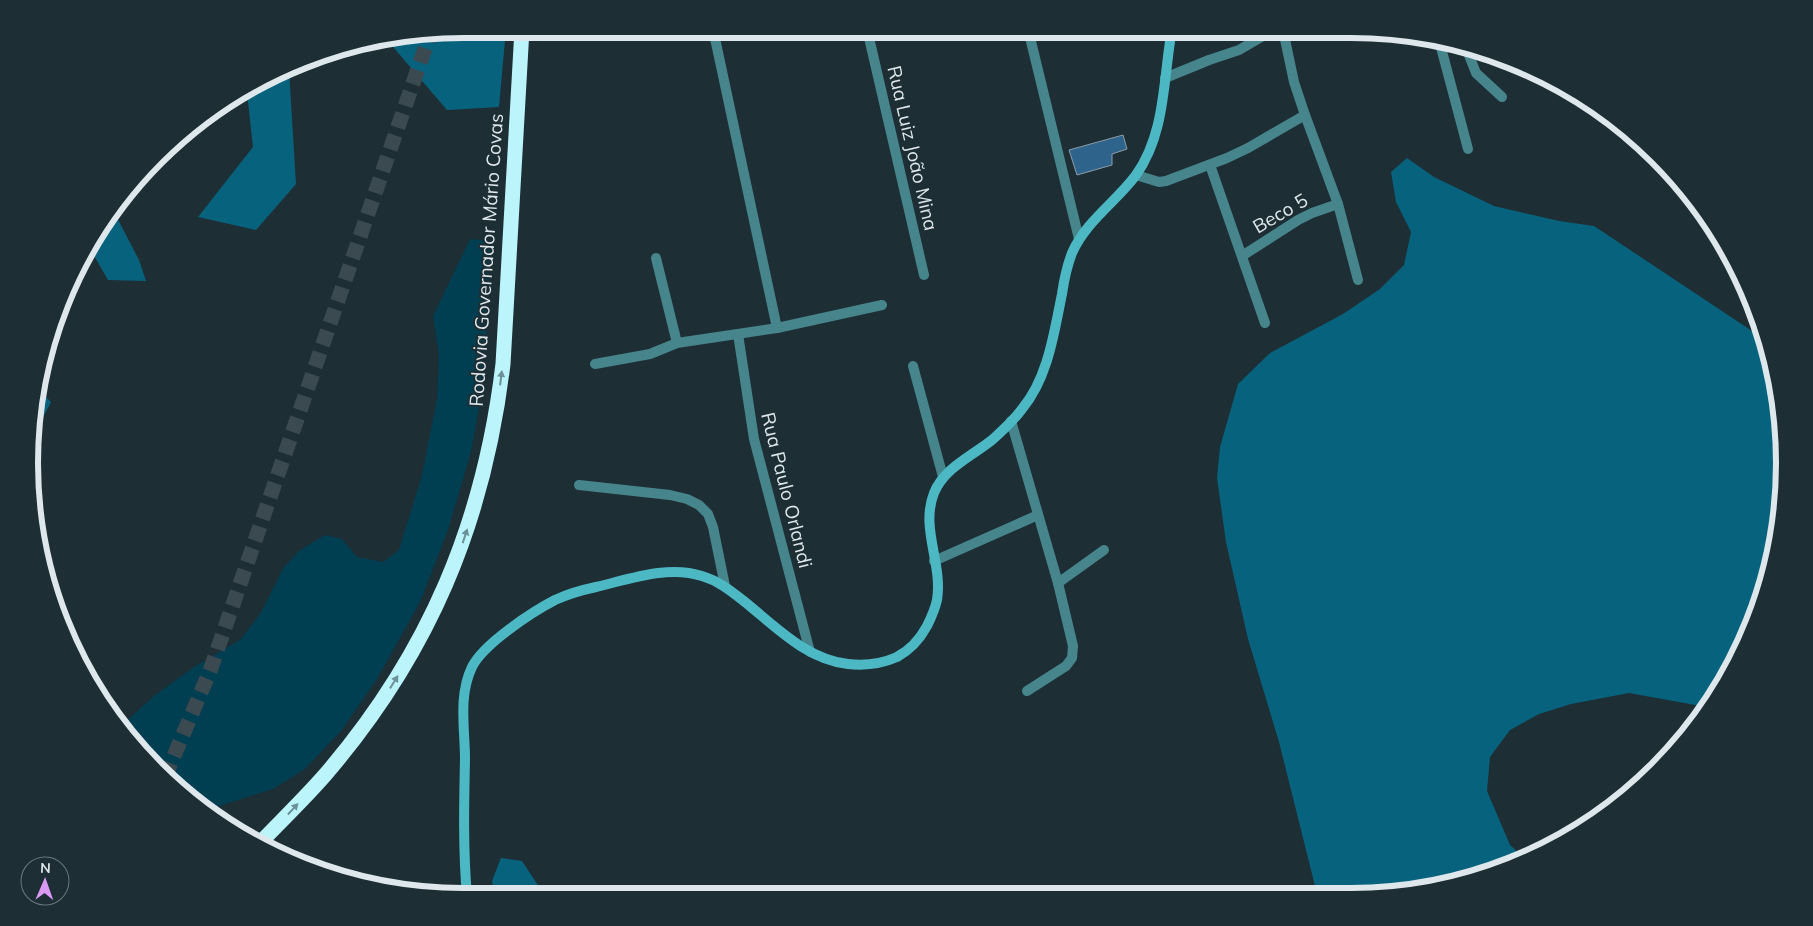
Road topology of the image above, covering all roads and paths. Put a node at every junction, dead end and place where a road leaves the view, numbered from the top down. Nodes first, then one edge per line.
1 (521, 38) edge
2 (715, 38) edge
3 (869, 38) edge
4 (1030, 38) edge
5 (1171, 38) edge
6 (1259, 38) edge
7 (1285, 38) edge
8 (1441, 48) edge
9 (1469, 55) edge
10 (1166, 78) junction
11 (1502, 97) dead end
12 (1305, 116) junction
13 (1468, 149) dead end
14 (1210, 165) junction
15 (1136, 175) junction
16 (1338, 204) junction
17 (1079, 239) junction
18 (1242, 256) junction
19 (656, 258) dead end
20 (924, 275) dead end
21 (1358, 280) dead end
22 (882, 305) dead end
23 (1264, 323) dead end
24 (777, 328) junction
25 (738, 334) junction
26 (677, 343) junction
27 (595, 364) dead end
28 (913, 366) dead end
29 (1011, 421) junction
30 (943, 477) junction
31 (579, 485) dead end
32 (1038, 515) junction
33 (1104, 550) dead end
34 (934, 561) junction
35 (1058, 583) junction
36 (725, 586) junction
37 (810, 652) junction
38 (1027, 691) dead end
39 (264, 839) edge
40 (466, 888) edge

39 -> 1 highway, Rodovia Governador Mário Covas
2 - 24 street
3 - 20 street, Rua Luiz João Mina
4 - 17 street
5 - 10 street
6 - 10 street
7 - 12 street
8 - 13 street
9 - 11 street
10 - 15 street
12 - 14 street
12 - 16 street
14 - 15 street
14 - 18 street
15 - 17 street
16 - 18 street, Beco 5
16 - 21 street
17 - 29 street
18 - 23 street
19 - 26 street
22 - 24 street
24 - 25 street
25 - 26 street
25 - 37 street, Rua Paulo Orlandi
26 - 27 street
28 - 30 street
29 - 30 street
29 - 32 street
30 - 34 street
31 - 36 street
32 - 34 street
32 - 35 street
33 - 35 street
34 - 37 street
35 - 38 street
36 - 37 street
36 - 40 street

